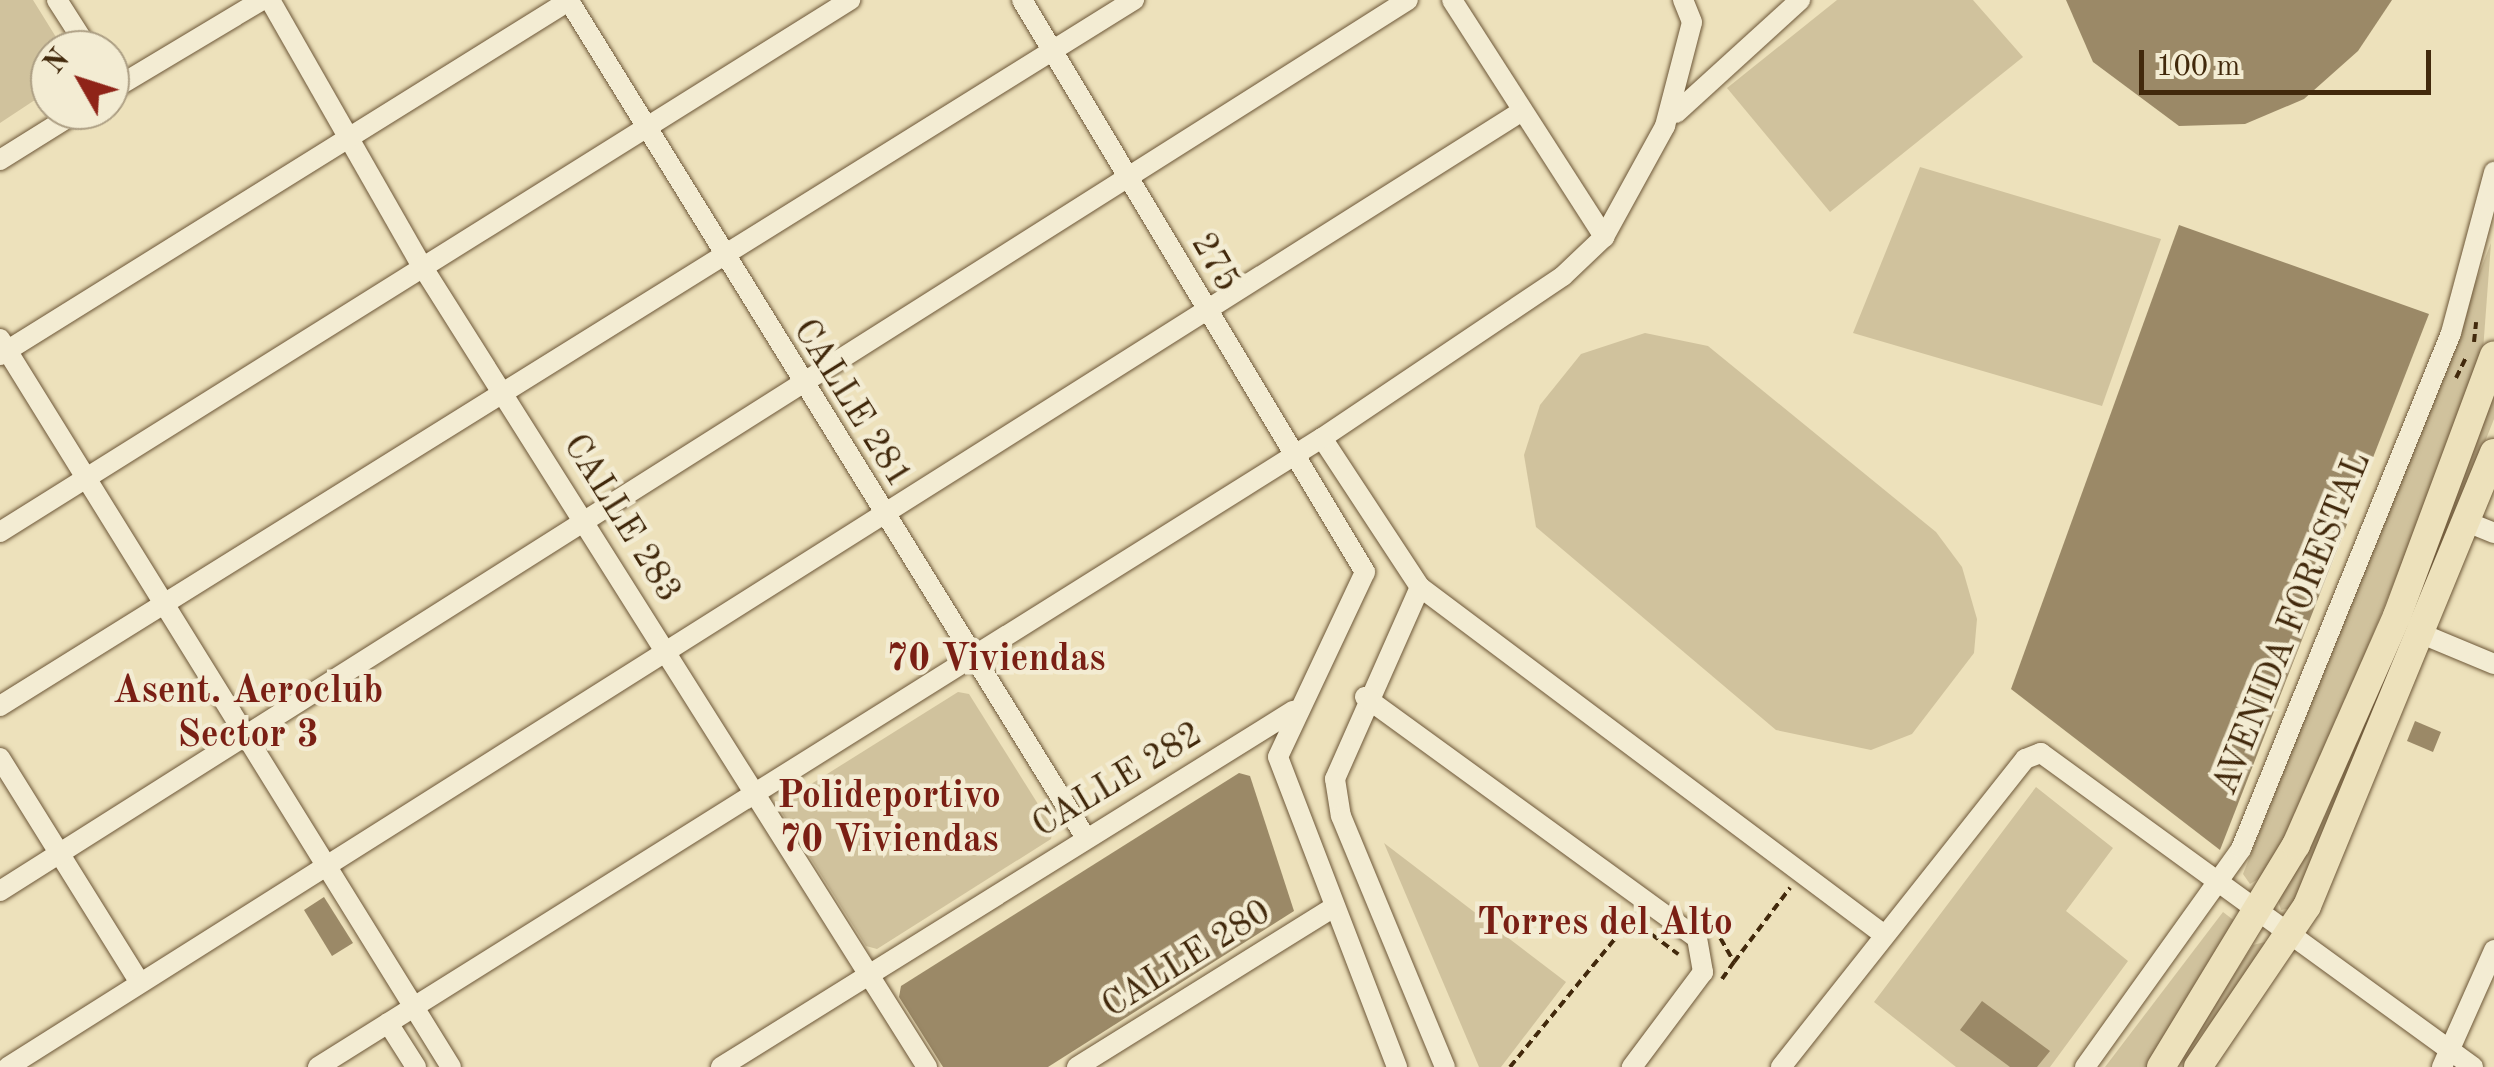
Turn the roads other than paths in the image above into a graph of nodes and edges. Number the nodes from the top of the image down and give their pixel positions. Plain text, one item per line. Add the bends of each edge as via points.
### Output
1 (57, 0) edge
2 (262, 0) edge
3 (270, 0) edge
4 (570, 0) edge
5 (850, 0) edge
6 (1022, 0) edge
7 (1134, 0) edge
8 (1408, 0) edge
9 (1452, 0) edge
10 (1683, 0) edge
11 (1800, 0) edge
12 (76, 30) edge
13 (1051, 50) junction
14 (130, 77) edge
15 (1522, 111) junction
16 (645, 126) junction
17 (1665, 126) junction
18 (48, 130) edge
19 (345, 139) junction
20 (0, 160) edge
21 (2494, 172) edge
22 (1127, 178) junction
23 (1604, 236) junction
24 (721, 254) junction
25 (422, 266) junction
26 (1207, 316) junction
27 (2, 348) edge
28 (2494, 355) edge
29 (800, 386) junction
30 (504, 391) junction
31 (1322, 438) junction
32 (2494, 453) edge
33 (1294, 456) junction
34 (88, 476) junction
35 (885, 519) junction
36 (2467, 522) junction
37 (587, 523) junction
38 (0, 532) edge
39 (2494, 533) edge
40 (1420, 587) junction
41 (167, 604) junction
42 (2422, 634) junction
43 (666, 655) junction
44 (973, 656) junction
45 (2494, 664) edge
46 (1365, 696) junction
47 (0, 706) edge
48 (1294, 710) junction
49 (244, 734) junction
50 (0, 758) edge
51 (753, 796) junction
52 (1086, 838) junction
53 (60, 853) junction
54 (324, 868) junction
55 (2222, 882) junction
56 (0, 892) edge
57 (2260, 908) junction
58 (1331, 909) junction
59 (2294, 932) junction
60 (1883, 934) junction
61 (2494, 950) edge
62 (2490, 974) edge
63 (867, 975) junction
64 (138, 982) junction
65 (413, 1008) junction
66 (388, 1023) junction
67 (2447, 1059) edge
68 (8, 1067) edge
69 (318, 1067) edge
70 (416, 1067) edge
71 (452, 1067) edge
72 (720, 1067) edge
73 (927, 1067) edge
74 (1077, 1067) edge
75 (1397, 1067) edge
76 (1445, 1067) edge
77 (1632, 1067) edge
78 (1781, 1067) edge
79 (2085, 1067) edge
80 (2161, 1067) edge
81 (2198, 1067) edge
82 (2474, 1067) edge

1 - 12 street
2 - 14 street
3 - 19 street, CALLE 283
4 - 16 street, CALLE 281
4 - 19 street
5 - 16 street
6 - 13 street, 275
7 - 13 street
8 - 22 street
9 - 15 street
10 - 17 street via 1692,22
11 - 17 street via 1699,85
13 - 22 street, 275
13 - 24 street
15 - 23 street
15 - 26 street
16 - 24 street, CALLE 281
16 - 25 street
17 - 23 street
18 - 20 street
19 - 25 street, CALLE 283
19 - 27 street
21 - 55 street, AVENIDA FORESTAL via 2451,333
22 - 26 street, 275
22 - 29 street
23 - 31 street via 1563,276
24 - 29 street, CALLE 281
24 - 30 street
25 - 30 street, CALLE 283
25 - 34 street
26 - 33 street, 275
26 - 35 street
27 - 34 street
28 - 57 main road via 2397,616
29 - 35 street, CALLE 281
29 - 37 street
30 - 37 street, CALLE 283
30 - 41 street
31 - 33 street
31 - 40 street
32 - 36 main road
33 - 44 street
33 - 48 street, 275 via 1356,556 1362,592
34 - 38 street
34 - 41 street
35 - 43 street
35 - 44 street, CALLE 281
36 - 39 street
36 - 42 main road
37 - 43 street, CALLE 283
37 - 49 street
40 - 46 street
40 - 60 street
41 - 47 street
41 - 49 street
42 - 45 street
42 - 59 main road
43 - 51 street, CALLE 283
43 - 54 street
44 - 51 street
44 - 52 street, CALLE 281
46 - 76 street via 1339,754 1341,816
46 - 77 street via 1697,938 1704,972
48 - 52 street, CALLE 282
48 - 58 street via 1278,757
49 - 53 street
49 - 54 street
50 - 53 street
51 - 63 street, CALLE 283
51 - 65 street
52 - 63 street, CALLE 282
53 - 56 street
53 - 64 street
54 - 64 street
54 - 65 street
55 - 57 street
55 - 60 street via 2042,753 2024,759
55 - 79 street, AVENIDA FORESTAL
57 - 59 street
57 - 80 main road
58 - 74 street, CALLE 280
58 - 75 street
59 - 67 street
59 - 81 main road
60 - 78 street
61 - 62 street
62 - 67 street
63 - 72 street, CALLE 282
63 - 73 street, CALLE 283
64 - 68 street
65 - 66 street
65 - 71 street
66 - 69 street
66 - 70 street
67 - 82 street

